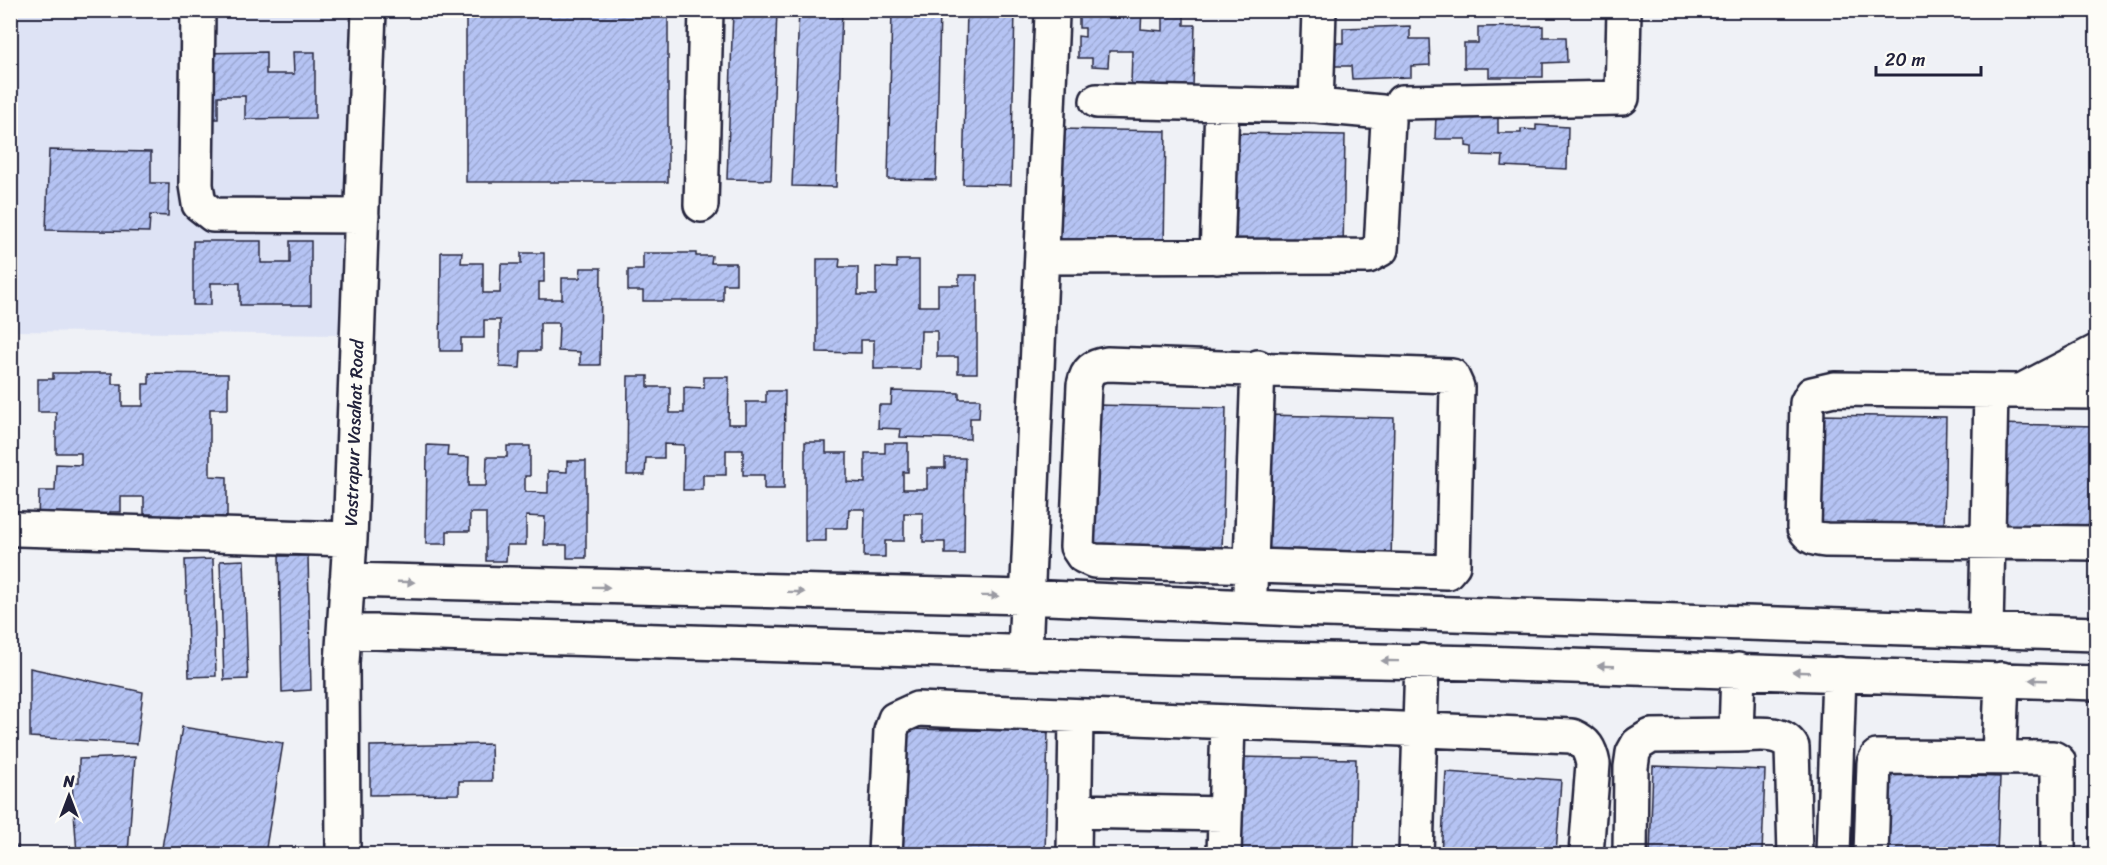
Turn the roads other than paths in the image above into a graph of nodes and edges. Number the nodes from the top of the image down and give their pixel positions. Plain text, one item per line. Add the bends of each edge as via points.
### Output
1 (198, 10) edge
2 (369, 10) edge
3 (706, 10) edge
4 (1319, 10) edge
5 (1623, 10) edge
6 (1052, 15) dead end
7 (1097, 100) dead end
8 (1402, 102) dead end
9 (1222, 105) junction
10 (1316, 106) junction
11 (701, 205) dead end
12 (362, 216) junction
13 (1043, 257) junction
14 (1217, 257) junction
15 (2097, 352) edge
16 (1258, 367) junction
17 (2005, 391) junction
18 (2097, 392) edge
19 (18, 529) dead end
20 (350, 539) junction
21 (1988, 542) junction
22 (2097, 543) edge
23 (1251, 567) junction
24 (1418, 571) junction
25 (347, 580) junction
26 (1026, 597) junction
27 (1250, 607) junction
28 (1416, 613) junction
29 (1986, 630) junction
30 (344, 631) junction
31 (2097, 634) edge
32 (1025, 652) junction
33 (1422, 662) junction
34 (1737, 670) junction
35 (1839, 674) junction
36 (2002, 679) junction
37 (2097, 682) edge
38 (1076, 716) junction
39 (1228, 723) junction
40 (1419, 731) junction
41 (1736, 735) junction
42 (1999, 756) junction
43 (1074, 811) junction
44 (1225, 814) junction
45 (343, 855) edge
46 (885, 855) edge
47 (1074, 855) edge
48 (1224, 855) edge
49 (1416, 855) edge
50 (1586, 855) edge
51 (1630, 855) edge
52 (1795, 855) edge
53 (1833, 855) edge
54 (1871, 855) edge
55 (2058, 855) edge

1 - 12 street via 196,185 200,204 213,215
2 - 12 street, Vastrapur Vasahat Road
3 - 11 street
4 - 10 street
5 - 8 street via 1622,98
6 - 13 street
7 - 9 street
9 - 10 street
9 - 14 street
10 - 14 street via 1376,109 1386,115 1381,249 1368,256
12 - 20 street, Vastrapur Vasahat Road
13 - 14 street
13 - 26 street
15 - 17 street
16 - 23 street
16 - 23 street via 1107,364 1095,366 1086,374 1077,547 1083,556 1094,561
16 - 24 street via 1452,376 1457,387 1453,566 1448,572
17 - 18 street
17 - 21 street
17 - 21 street via 1824,390 1812,394 1807,403 1804,528 1808,535 1826,540
19 - 20 street
20 - 25 street, Vastrapur Vasahat Road
21 - 22 street
21 - 29 street
23 - 24 street
23 - 27 street
24 - 28 street
25 -> 26 street
25 - 30 street, Vastrapur Vasahat Road
26 - 27 street
26 - 32 street
27 - 28 street
28 - 29 street
29 - 31 street
30 - 32 street
30 - 45 street, Vastrapur Vasahat Road
33 -> 32 street
34 -> 33 street
33 - 40 street
35 -> 34 street
34 - 41 street
35 - 36 street
35 - 53 street
37 -> 36 street
36 - 42 street
38 - 39 street
38 - 43 street
38 - 46 street via 917,710 895,719 891,731
39 - 40 street
39 - 44 street
40 - 49 street
40 - 50 street via 1572,736 1582,740 1590,750 1593,764
41 - 51 street via 1651,736 1638,744 1631,767
41 - 52 street via 1779,735 1792,747
42 - 54 street via 1877,757
42 - 55 street via 2058,761
43 - 44 street
43 - 47 street
44 - 48 street

